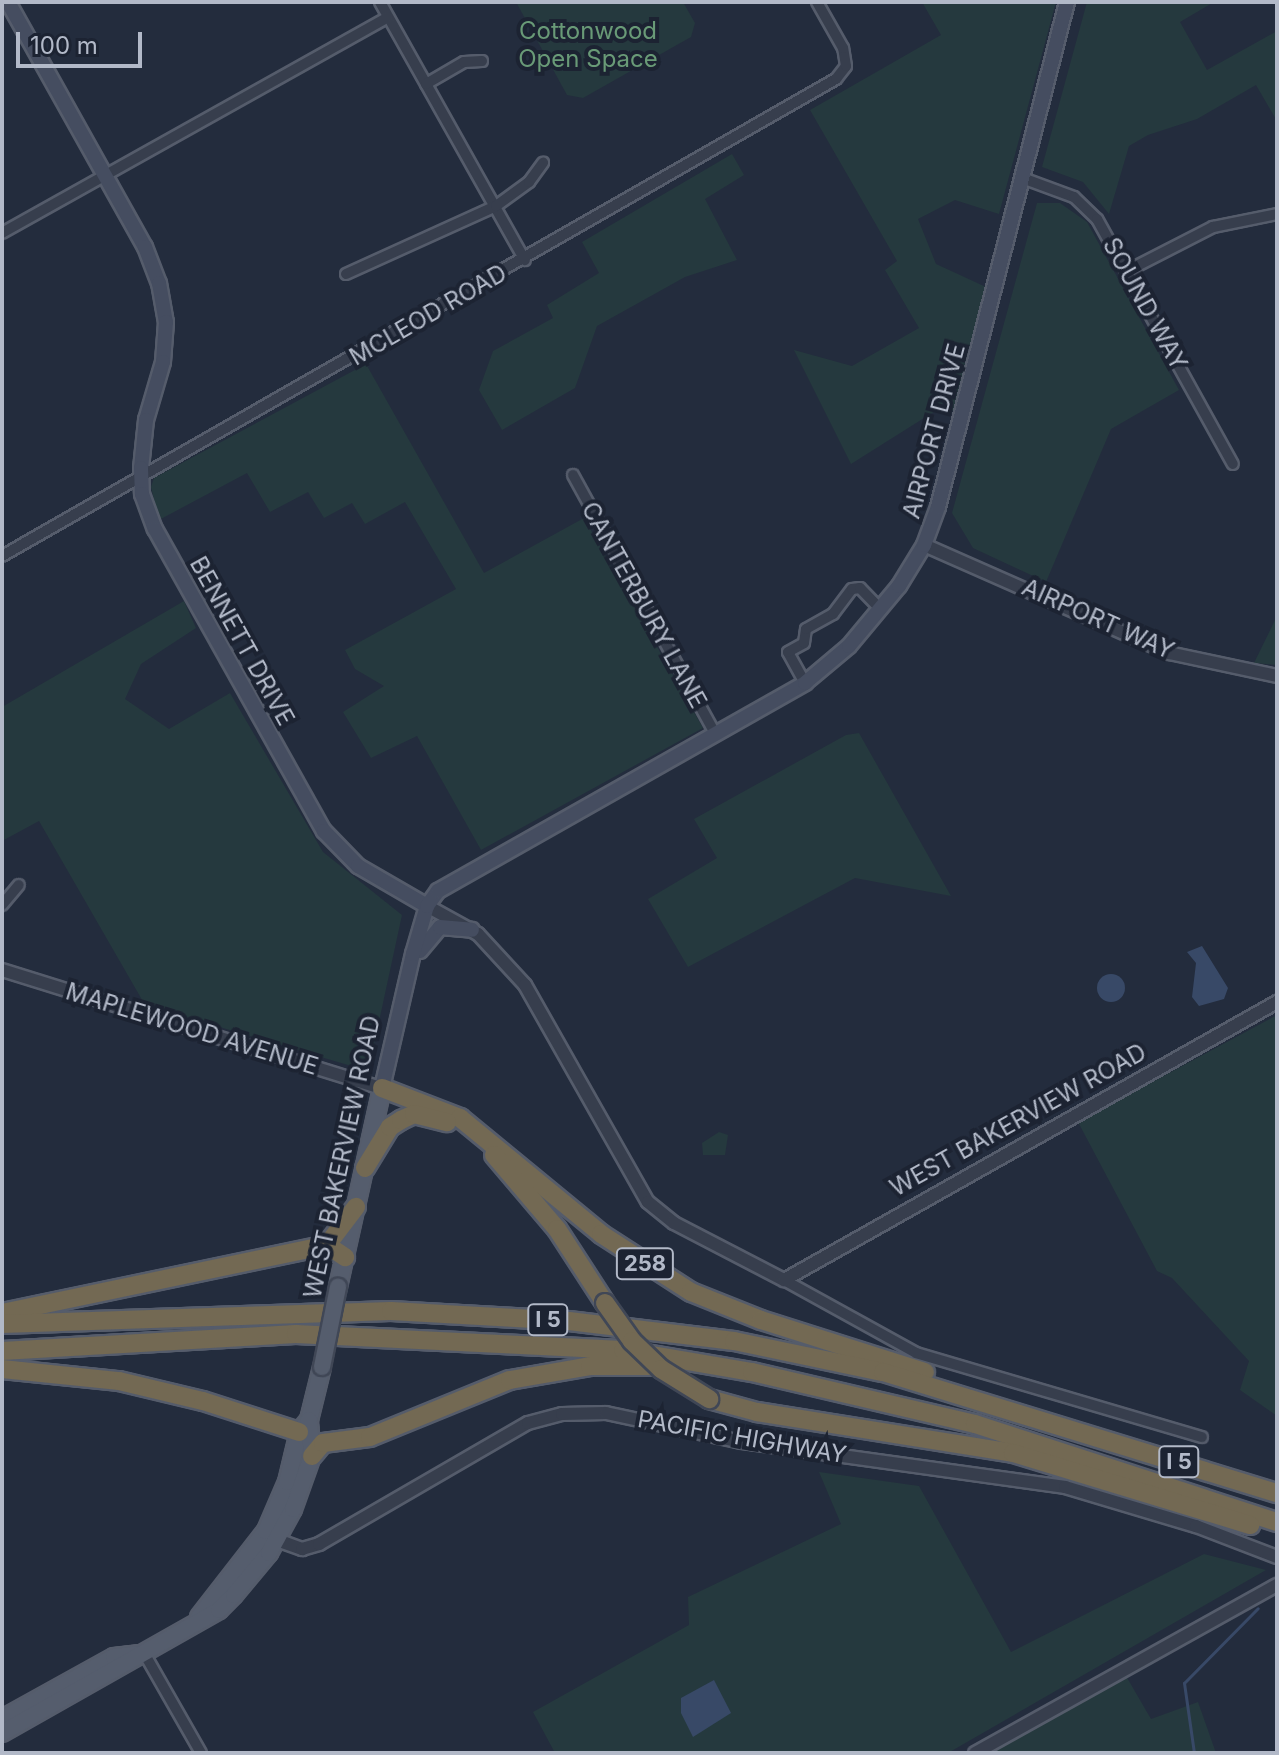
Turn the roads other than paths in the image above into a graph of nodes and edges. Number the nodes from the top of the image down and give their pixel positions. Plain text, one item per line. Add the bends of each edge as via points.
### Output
1 (8, 2) edge
2 (380, 2) edge
3 (817, 2) edge
4 (1067, 2) edge
5 (388, 17) junction
6 (482, 61) dead end
7 (426, 84) junction
8 (543, 163) dead end
9 (104, 174) junction
10 (1025, 179) junction
11 (496, 206) junction
12 (1277, 214) edge
13 (2, 233) edge
14 (525, 260) junction
15 (1127, 271) junction
16 (346, 274) dead end
17 (1233, 464) dead end
18 (141, 475) junction
19 (573, 475) dead end
20 (924, 545) junction
21 (2, 556) edge
22 (881, 610) junction
23 (1277, 676) edge
24 (805, 683) junction
25 (716, 735) junction
26 (457, 879) junction
27 (19, 885) dead end
28 (398, 891) junction
29 (2, 905) edge
30 (427, 906) junction
31 (472, 930) junction
32 (2, 970) edge
33 (404, 983) junction
34 (1277, 1002) edge
35 (382, 1088) junction
36 (447, 1122) junction
37 (365, 1168) junction
38 (356, 1207) junction
39 (327, 1245) junction
40 (345, 1257) junction
41 (784, 1280) junction
42 (2, 1313) edge
43 (2, 1324) edge
44 (2, 1351) edge
45 (2, 1369) edge
46 (752, 1372) junction
47 (304, 1426) junction
48 (1081, 1430) junction
49 (1202, 1437) dead end
50 (312, 1456) junction
51 (1277, 1493) edge
52 (1277, 1522) edge
53 (1277, 1534) edge
54 (277, 1540) junction
55 (1277, 1557) edge
56 (1277, 1585) edge
57 (199, 1617) junction
58 (144, 1653) junction
59 (2, 1719) edge
60 (2, 1733) edge
61 (201, 1753) edge
62 (975, 1753) edge

1 - 9 main road, BENNETT DRIVE
2 - 5 street
3 - 14 street, MCLEOD ROAD via 843,48 846,66 836,79
4 - 10 main road, AIRPORT DRIVE
5 - 7 street
5 - 9 street
6 - 7 street via 464,62
7 - 11 street
8 - 11 street via 529,182
9 - 13 street
9 - 18 main road, BENNETT DRIVE via 145,247 166,322
10 - 15 street, SOUND WAY via 1074,197 1097,219
10 - 20 main road, AIRPORT DRIVE
11 - 14 street
11 - 16 street
12 - 15 street via 1213,227
14 - 18 street, MCLEOD ROAD
15 - 17 street, SOUND WAY
18 - 21 street, MCLEOD ROAD
18 - 28 main road, BENNETT DRIVE via 155,529 324,831 358,866
19 - 25 street, CANTERBURY LANE
20 - 22 main road, AIRPORT DRIVE
20 - 23 street, AIRPORT WAY via 1169,653
22 - 24 main road, AIRPORT DRIVE
22 - 24 street via 860,588 852,589 833,614 806,629 804,643 788,652
24 - 25 main road, AIRPORT DRIVE
25 - 26 main road, AIRPORT DRIVE
26 - 28 main road via 417,893
26 - 30 main road, AIRPORT DRIVE
27 - 29 street
28 - 30 main road, BENNETT DRIVE
30 - 31 street, BENNETT DRIVE
30 - 33 main road, WEST BAKERVIEW ROAD
31 - 33 main road via 446,926 430,933
31 - 41 street, BENNETT DRIVE via 525,985 648,1202 674,1223
32 - 35 street, MAPLEWOOD AVENUE
33 - 35 main road, WEST BAKERVIEW ROAD
34 - 41 street, WEST BAKERVIEW ROAD
35 - 36 highway
35 - 37 main road, WEST BAKERVIEW ROAD
35 - 48 highway, 258 via 460,1118 601,1234 691,1292
36 - 37 highway via 414,1114 401,1120 390,1127
36 - 53 highway, bridge via 479,1142 524,1186 632,1341 661,1369 709,1399 1013,1453
37 - 38 main road, WEST BAKERVIEW ROAD
38 - 39 highway
38 - 40 main road, WEST BAKERVIEW ROAD
39 - 40 highway
39 - 42 highway
40 - 47 main road, WEST BAKERVIEW ROAD, bridge
41 - 49 street via 916,1353
43 - 48 highway, I 5 via 391,1311 569,1321 734,1341 883,1372
44 - 46 highway, I 5 via 296,1334 623,1350
45 - 47 highway via 132,1384
46 - 50 highway via 620,1364 545,1373 497,1385 370,1437 323,1443
46 - 52 highway, I 5 via 975,1424
47 - 50 main road, WEST BAKERVIEW ROAD
47 - 57 main road, WEST BAKERVIEW ROAD via 266,1531
48 - 51 highway, I 5
50 - 54 main road, WEST BAKERVIEW ROAD
54 - 55 street, PACIFIC HIGHWAY via 302,1549 319,1544 528,1423 562,1414 606,1413 741,1442 1065,1487 1196,1526
54 - 57 main road, WEST BAKERVIEW ROAD via 227,1602
56 - 62 street
57 - 58 main road, WEST BAKERVIEW ROAD
58 - 59 main road, WEST BAKERVIEW ROAD via 114,1657
58 - 60 main road, WEST BAKERVIEW ROAD
58 - 61 street

